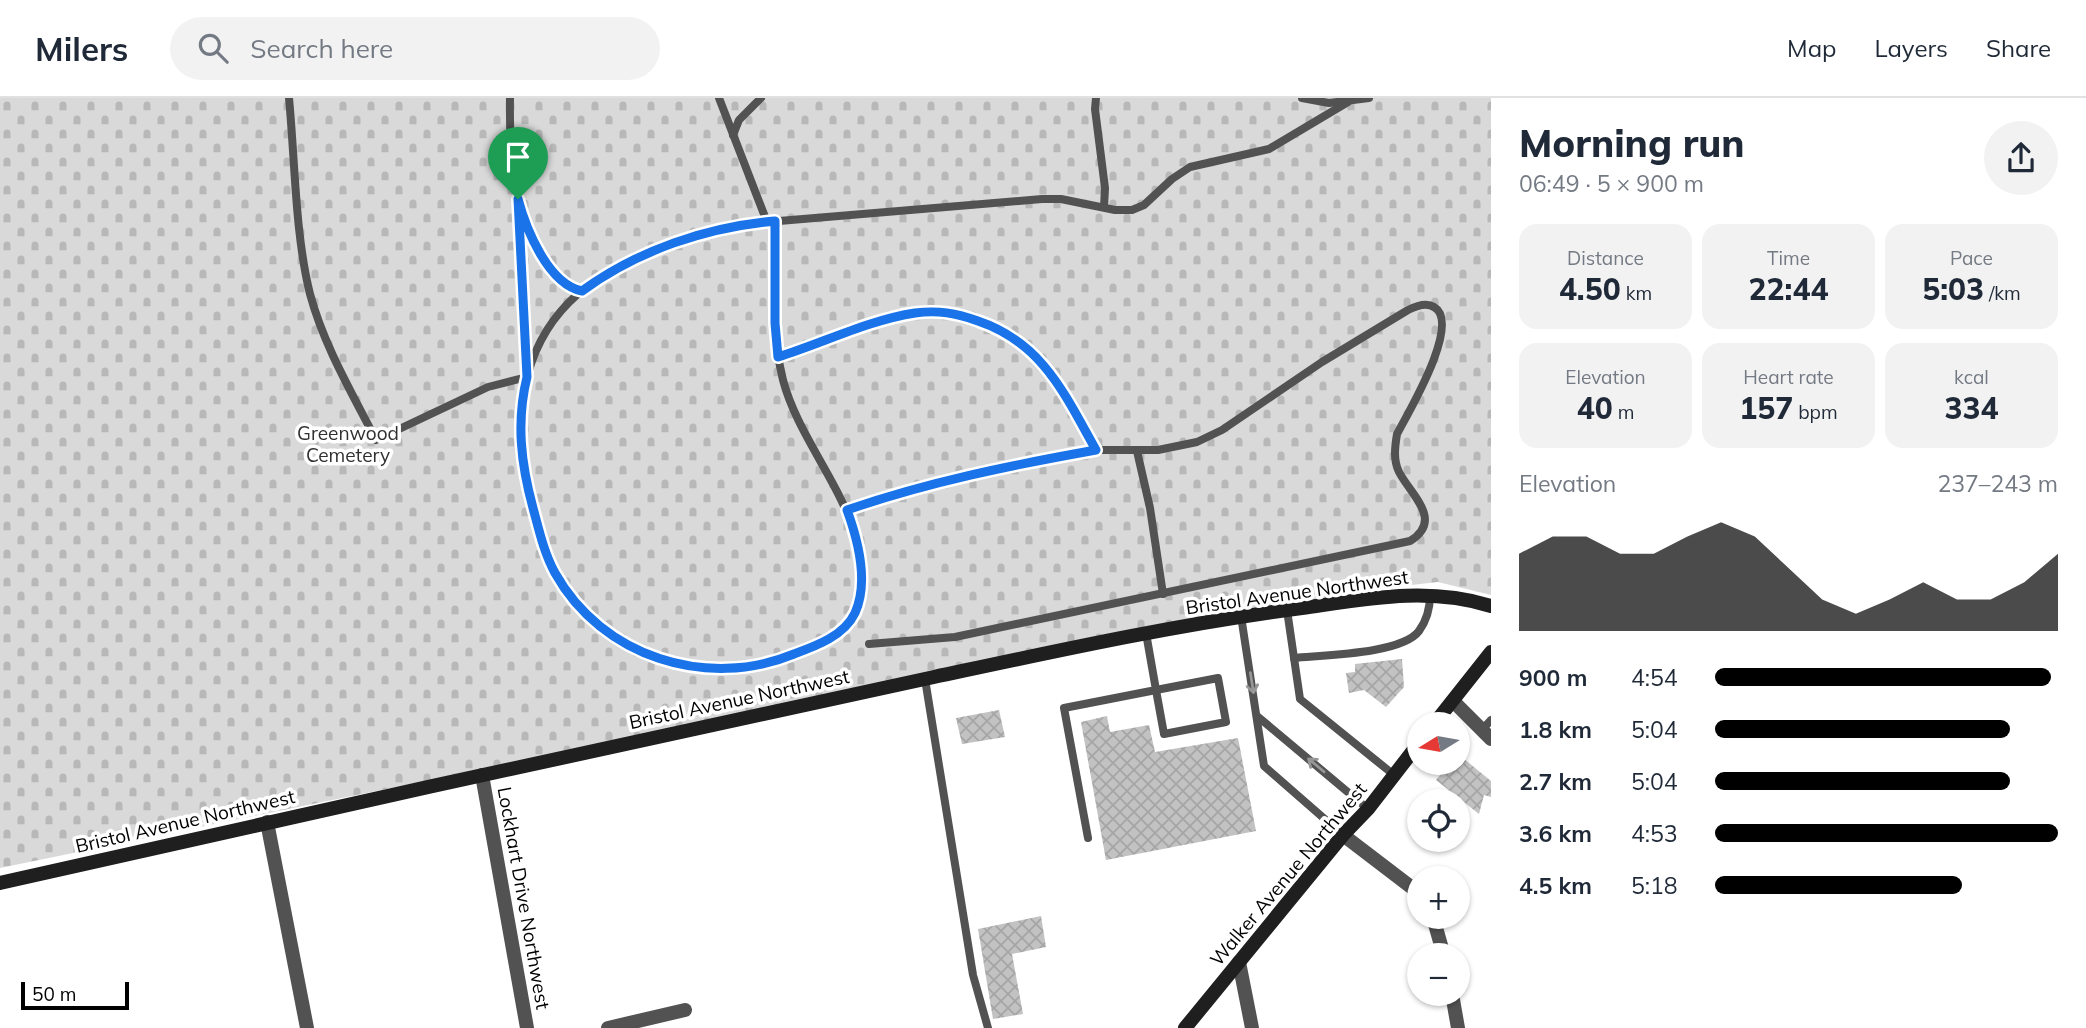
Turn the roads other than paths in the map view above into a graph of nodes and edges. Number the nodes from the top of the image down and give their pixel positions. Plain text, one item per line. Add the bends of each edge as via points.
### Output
1 (289, 98) edge
2 (510, 98) edge
3 (719, 98) edge
4 (761, 98) edge
5 (1097, 98) edge
6 (1302, 98) edge
7 (1368, 98) edge
8 (1348, 102) junction
9 (733, 135) junction
10 (518, 199) junction
11 (1104, 207) junction
12 (771, 221) junction
13 (582, 291) junction
14 (778, 357) junction
15 (527, 377) junction
16 (1096, 450) junction
17 (1137, 451) junction
18 (847, 510) junction
19 (1163, 594) junction
20 (1430, 594) junction
21 (1491, 606) edge
22 (1287, 610) junction
23 (1241, 616) junction
24 (1146, 633) junction
25 (869, 644) dead end
26 (1491, 652) edge
27 (1294, 658) junction
28 (925, 678) junction
29 (1156, 690) junction
30 (1453, 701) junction
31 (1444, 712) edge
32 (1256, 716) junction
33 (1488, 730) edge
34 (1407, 758) edge
35 (482, 775) junction
36 (1394, 775) junction
37 (1368, 809) junction
38 (267, 822) junction
39 (1343, 835) junction
40 (1088, 838) dead end
41 (0, 883) edge
42 (1407, 884) edge
43 (1240, 962) junction
44 (1454, 1006) edge
45 (685, 1010) dead end
46 (307, 1028) edge
47 (527, 1028) edge
48 (608, 1028) edge
49 (988, 1028) edge
50 (1185, 1028) edge
51 (1252, 1028) edge
52 (1458, 1028) edge

1 - 15 lane via 310,294 331,352 376,440 488,387
2 - 10 lane
3 - 9 lane
4 - 9 lane
5 - 11 lane
6 - 8 lane
7 - 8 lane
8 - 11 lane via 1269,149 1190,167 1139,208
9 - 12 lane
10 - 13 lane via 527,228 546,261 564,284
10 - 15 lane
11 - 12 lane via 1061,198
12 - 13 lane via 673,243
12 - 14 lane
13 - 15 lane via 546,332
14 - 16 lane via 914,313 964,316 1009,333 1034,354 1059,385
14 - 18 lane via 796,417
15 - 18 lane via 522,461 555,574 601,627 651,657 688,667 737,668 789,657 839,632 854,615 860,591 858,546
16 - 17 lane
16 - 18 lane via 964,477
17 - 19 lane
17 - 19 lane via 1207,438 1394,318 1417,306 1438,309 1442,322 1436,355 1395,444 1400,473 1423,510 1419,536
19 - 25 lane via 955,637
20 - 21 street, Bristol Avenue Northwest
20 - 22 street, Bristol Avenue Northwest
20 - 27 lane via 1430,609 1418,633 1388,648
22 - 23 street, Bristol Avenue Northwest
22 - 27 lane
23 - 24 street, Bristol Avenue Northwest
23 -> 32 lane
24 - 28 street, Bristol Avenue Northwest
24 - 29 lane
26 - 30 street
27 - 36 lane via 1300,699
28 - 35 street, Bristol Avenue Northwest
28 - 49 lane via 973,975
29 - 29 lane via 1218,678 1226,722 1164,734
29 - 40 lane via 1064,708
30 - 31 street
30 - 33 street
37 -> 32 lane
32 - 39 lane via 1264,765
34 - 36 street, Walker Avenue Northwest
35 - 38 street, Bristol Avenue Northwest
35 - 47 street, Lockhart Drive Northwest
36 - 37 street, Walker Avenue Northwest
37 - 39 street, Walker Avenue Northwest
38 - 41 street, Bristol Avenue Northwest
38 - 46 street
39 - 42 street
39 - 43 street, Walker Avenue Northwest
43 - 50 street, Walker Avenue Northwest
43 - 51 street
44 - 52 street
45 - 48 street

